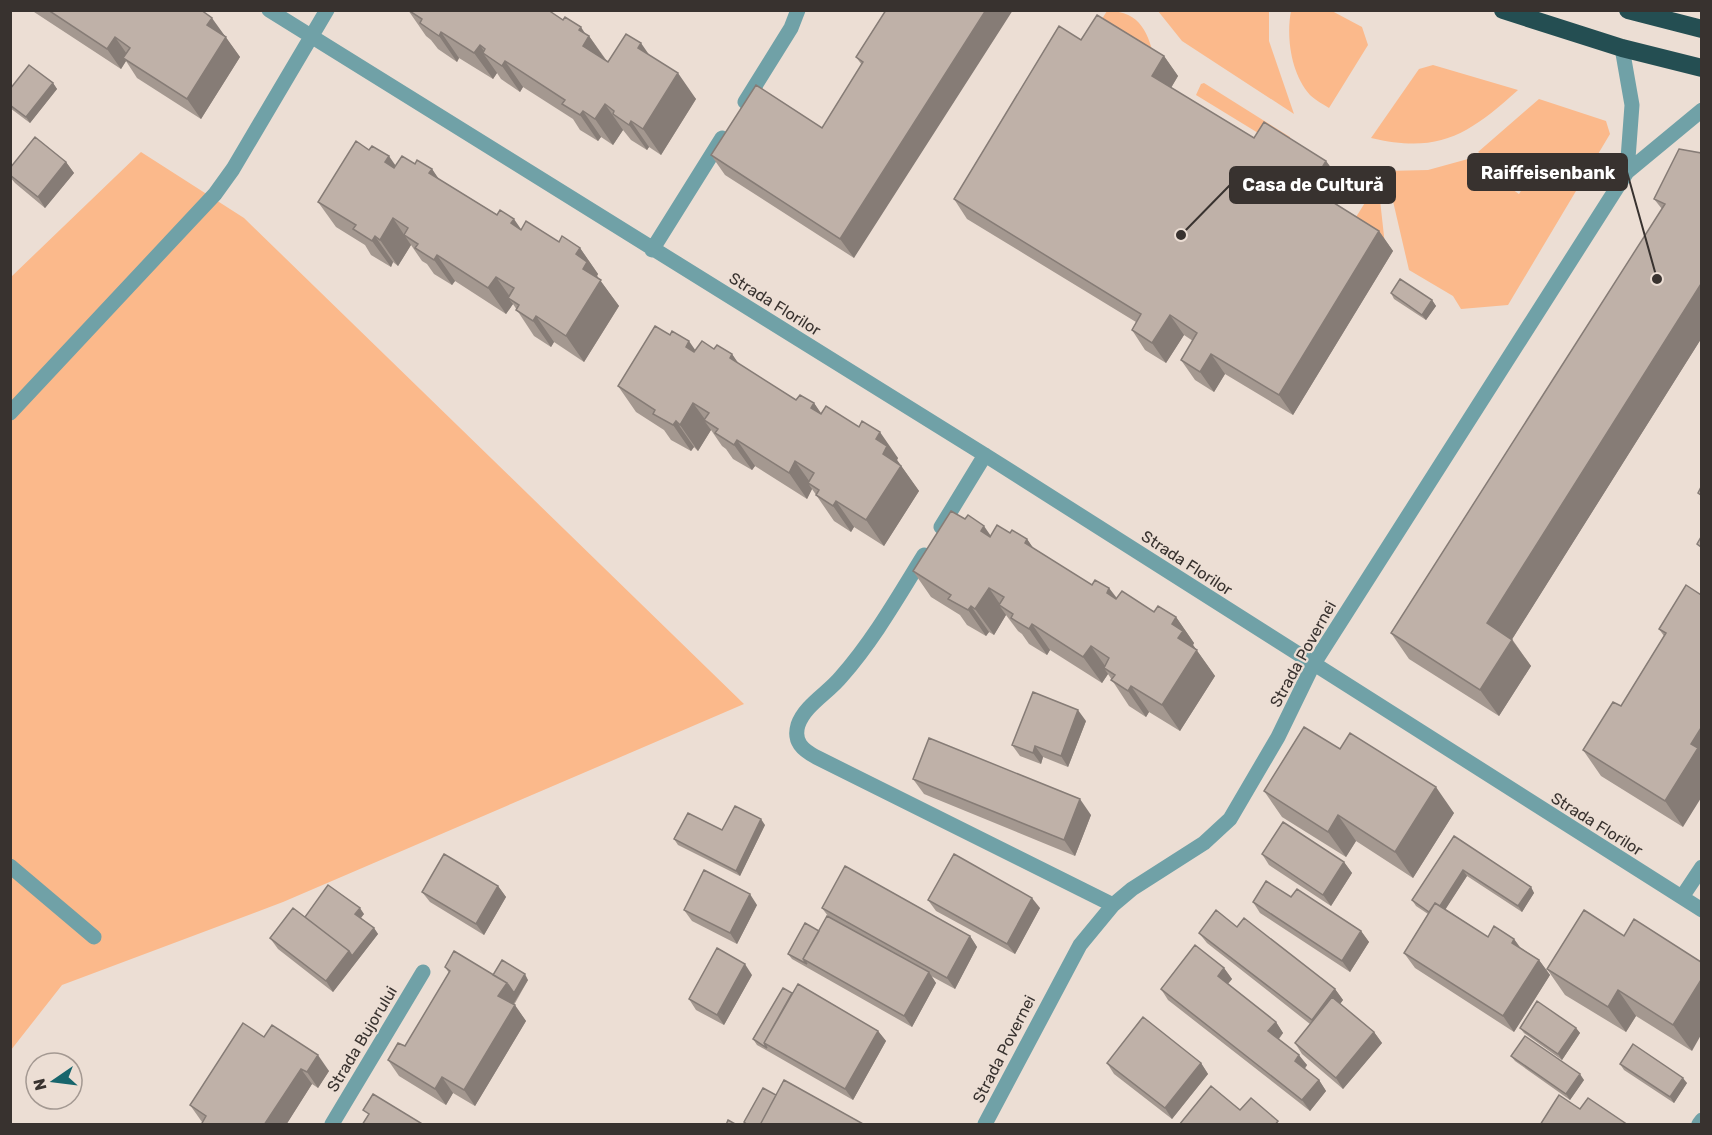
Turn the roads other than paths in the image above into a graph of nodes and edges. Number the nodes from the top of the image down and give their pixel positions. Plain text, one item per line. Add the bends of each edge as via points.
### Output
1 (269, 10) edge
2 (327, 10) edge
3 (798, 10) edge
4 (1503, 10) edge
5 (1628, 10) edge
6 (1701, 29) edge
7 (311, 37) junction
8 (1622, 48) junction
9 (1701, 68) edge
10 (1701, 110) edge
11 (1627, 172) junction
12 (652, 250) junction
13 (10, 414) edge
14 (985, 455) junction
15 (1313, 665) junction
16 (10, 866) edge
17 (1701, 867) edge
18 (1682, 897) junction
19 (1113, 905) junction
20 (1701, 910) edge
21 (94, 937) dead end
22 (423, 972) dead end
23 (1701, 1120) edge
24 (332, 1125) edge
25 (985, 1125) edge
26 (1699, 1125) edge

1 - 7 street, Strada Florilor
2 - 7 street
3 - 12 street via 792,28
4 - 8 highway
5 - 6 highway
7 - 12 street, Strada Florilor
7 - 13 street via 215,194
8 - 9 highway
8 - 11 street via 1632,105
10 - 11 street
11 - 15 street, Strada Povernei
12 - 14 street, Strada Florilor
14 - 15 street, Strada Florilor
14 - 19 street via 891,609 841,677 805,713 798,726 798,742 816,757
15 - 18 street, Strada Florilor
15 - 19 street, Strada Povernei via 1278,737 1230,819 1204,843
16 - 21 street
17 - 18 street
18 - 20 street, Strada Florilor
19 - 25 street, Strada Povernei via 1074,954
22 - 24 street, Strada Bujorului
23 - 26 street

